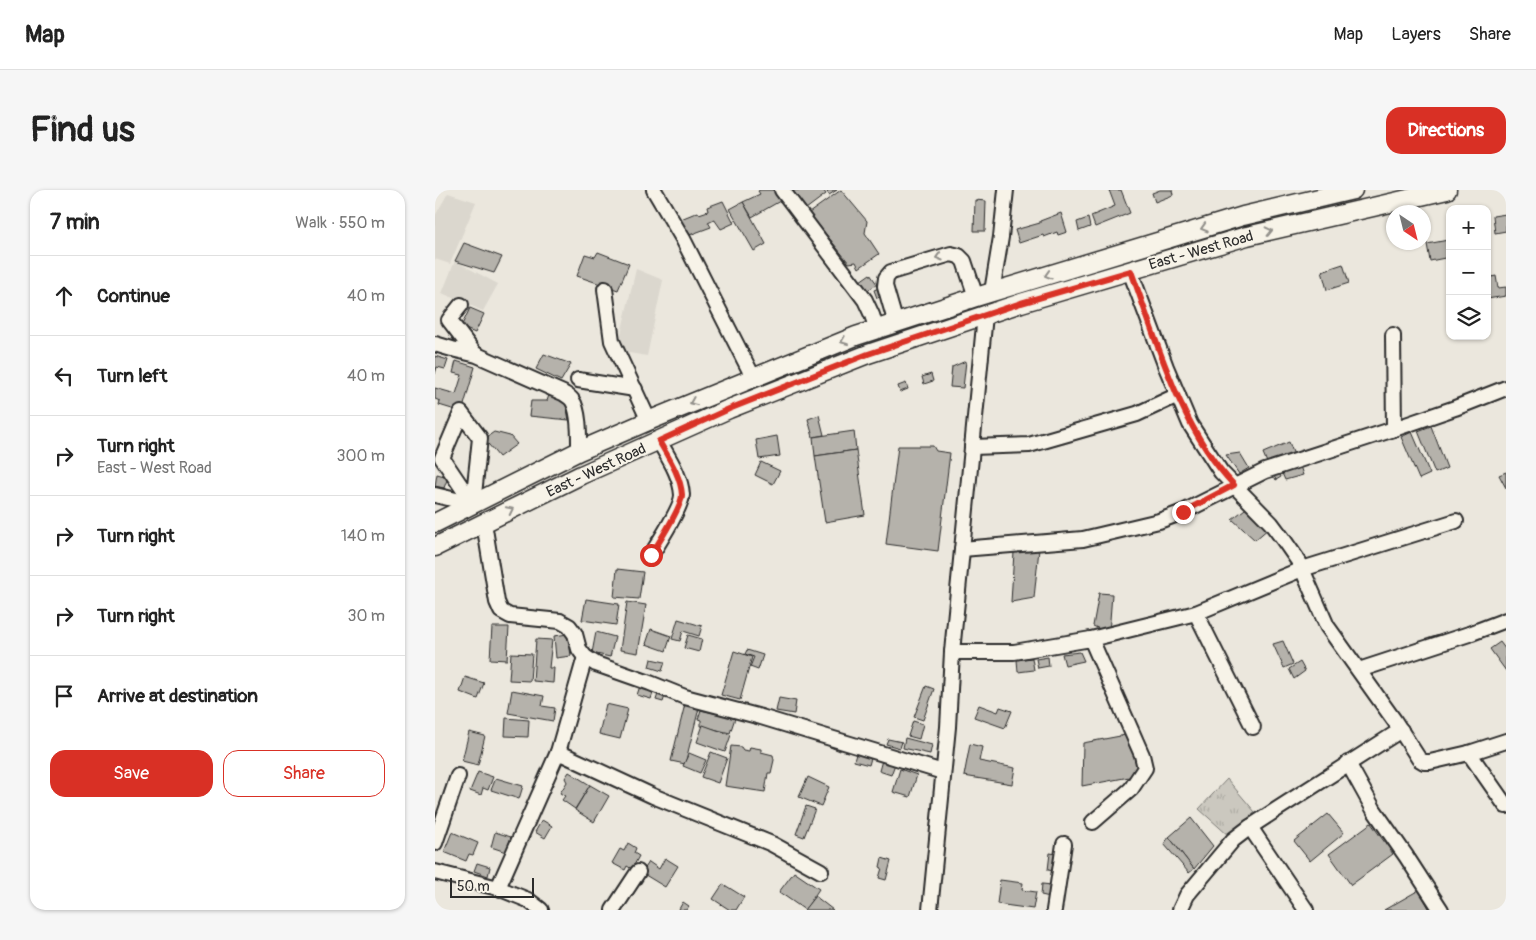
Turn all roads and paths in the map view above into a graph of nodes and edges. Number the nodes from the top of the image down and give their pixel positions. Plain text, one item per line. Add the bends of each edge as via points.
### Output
1 (654, 190) edge
2 (782, 190) edge
3 (1006, 190) edge
4 (1353, 190) edge
5 (1447, 190) edge
6 (1131, 271) junction
7 (605, 289) dead end
8 (984, 295) junction
9 (461, 305) dead end
10 (985, 315) junction
11 (896, 324) junction
12 (877, 330) junction
13 (1393, 334) dead end
14 (435, 344) edge
15 (475, 354) junction
16 (753, 377) junction
17 (578, 380) dead end
18 (1506, 388) edge
19 (635, 389) junction
20 (1178, 395) junction
21 (649, 421) junction
22 (1395, 429) junction
23 (659, 441) junction
24 (972, 447) junction
25 (579, 451) junction
26 (1234, 485) junction
27 (435, 495) edge
28 (473, 504) junction
29 (1455, 521) dead end
30 (435, 523) edge
31 (484, 523) junction
32 (435, 546) edge
33 (962, 549) junction
34 (651, 555) dead end
35 (1302, 569) junction
36 (1195, 613) junction
37 (1506, 620) edge
38 (1091, 639) junction
39 (952, 652) junction
40 (585, 657) junction
41 (1359, 670) junction
42 (1253, 726) dead end
43 (1401, 730) junction
44 (1506, 741) edge
45 (558, 752) junction
46 (1469, 753) junction
47 (1348, 763) junction
48 (943, 772) junction
49 (458, 776) dead end
50 (1506, 806) edge
51 (1093, 822) dead end
52 (1250, 827) junction
53 (435, 843) edge
54 (1064, 844) dead end
55 (435, 872) edge
56 (638, 872) dead end
57 (821, 872) dead end
58 (498, 888) junction
59 (541, 910) edge
60 (613, 910) edge
61 (930, 910) edge
62 (1054, 910) edge
63 (1180, 910) edge
64 (1306, 910) edge
65 (1441, 910) edge

1 - 16 street via 683,239
2 - 12 street via 865,300
3 - 8 street via 1001,237
4 -> 8 main road, East - West Road via 1243,216
6 -> 5 main road, East - West Road via 1247,236
6 - 10 main road, East - West Road
6 - 20 street
7 - 19 street via 612,341
8 - 11 main road, East - West Road
8 -> 11 street via 964,262 951,254 891,272 885,286
9 - 15 street via 449,320
10 - 23 main road, East - West Road via 868,354 729,409
10 - 24 street
11 - 12 main road, East - West Road
12 -> 16 main road, East - West Road
13 - 22 street
14 - 15 street
15 - 25 street via 571,399 577,416
16 -> 21 main road, East - West Road
17 - 19 street
18 - 22 street
19 - 21 street
20 - 24 street via 1137,414 1029,445
20 - 26 street via 1190,424 1221,472
21 - 25 main road, East - West Road
22 - 26 street via 1265,471
31 -> 23 main road, East - West Road
23 - 34 street via 681,486 682,498
24 - 33 street
25 - 28 main road, East - West Road
26 - 33 street via 1159,521 1092,537
26 - 35 street via 1271,523
27 - 28 street
28 - 28 street via 480,438 461,413 443,458
28 - 30 main road, East - West Road
29 - 35 street
31 - 32 main road, East - West Road
31 - 40 street via 501,611 511,616 560,621 575,634
33 - 39 street
35 - 36 street
35 - 41 street via 1327,626
36 - 38 street
36 - 42 street
37 - 41 street
38 - 39 street via 1014,652
38 - 51 street via 1145,768 1131,789
39 - 48 street
40 - 45 street
40 - 48 street via 685,698 761,717
41 - 43 street
43 - 46 street via 1424,762
43 - 47 street
44 - 46 street
45 - 57 street via 653,796 772,844
45 - 58 street
46 - 50 street
47 - 52 street
47 - 65 street via 1373,810
48 - 61 street
49 - 53 street
52 - 63 street via 1233,840 1187,895
52 - 64 street
54 - 62 street
55 - 58 street
56 - 60 street
58 - 59 street via 528,900

